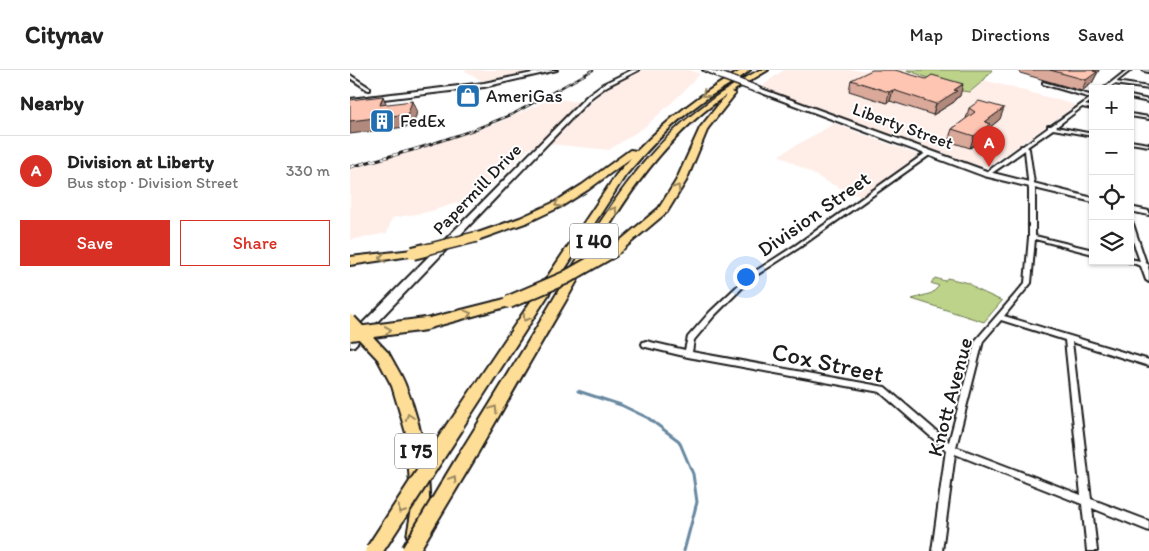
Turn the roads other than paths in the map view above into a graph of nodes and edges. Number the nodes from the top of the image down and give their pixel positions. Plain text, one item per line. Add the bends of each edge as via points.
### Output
1 (539, 70) edge
2 (554, 70) edge
3 (636, 70) edge
4 (706, 70) edge
5 (747, 70) edge
6 (764, 70) edge
7 (1129, 70) edge
8 (1145, 70) edge
9 (1149, 71) edge
10 (350, 76) edge
11 (1044, 83) dead end
12 (1114, 83) junction
13 (1111, 85) edge
14 (1149, 88) edge
15 (369, 89) dead end
16 (1089, 96) edge
17 (350, 97) edge
18 (1134, 99) edge
19 (1089, 100) edge
20 (350, 101) edge
21 (1149, 101) edge
22 (1081, 106) junction
23 (1089, 107) edge
24 (1134, 116) edge
25 (1149, 118) edge
26 (668, 124) junction
27 (1050, 127) junction
28 (1089, 134) edge
29 (1134, 143) edge
30 (1149, 145) edge
31 (1025, 148) junction
32 (929, 153) junction
33 (987, 174) junction
34 (1031, 186) junction
35 (1089, 199) edge
36 (1134, 210) edge
37 (1149, 213) edge
38 (1134, 234) edge
39 (1032, 237) junction
40 (1089, 251) edge
41 (350, 262) edge
42 (1146, 265) edge
43 (1149, 280) edge
44 (1000, 317) junction
45 (350, 321) edge
46 (350, 334) edge
47 (1068, 338) junction
48 (350, 343) edge
49 (646, 344) dead end
50 (688, 354) junction
51 (1149, 363) edge
52 (951, 449) junction
53 (1086, 500) junction
54 (1149, 526) edge
55 (374, 551) edge
56 (412, 551) edge
57 (937, 551) edge
58 (1092, 551) edge

1 - 17 main road via 484,81
2 - 20 main road via 484,85
3 - 48 main road, Papermill Drive via 590,96
4 - 32 main road, Liberty Street, bridge
5 -> 26 highway, I 40 via 717,86
46 -> 6 highway, bridge via 426,324 509,302 565,278 619,247 663,210 681,181 704,128 733,92
56 -> 6 highway, I 40, bridge via 594,241 634,180 683,125 735,86
7 - 12 street
8 - 9 street
10 - 15 street
11 - 16 street
12 - 13 street
12 - 14 street
18 - 21 street
19 - 22 street
22 - 23 street
22 - 27 street
24 - 25 street
26 -> 41 highway, bridge via 568,199 518,222 414,253
26 -> 55 highway, I 40, bridge via 621,174
27 - 28 street
27 - 31 street
29 - 30 street
31 - 33 street
31 - 34 street, Knott Avenue
32 - 33 main road, Liberty Street
32 - 50 street, Division Street via 750,278 691,339
33 - 34 main road, Liberty Street
34 - 35 main road, Liberty Street
34 - 39 street, Knott Avenue
36 - 37 main road
38 - 42 street
39 - 40 street
39 - 44 street, Knott Avenue via 1028,283
42 - 43 street
44 - 47 street
44 - 52 street, Knott Avenue via 980,340
56 -> 45 highway, I 75, bridge via 421,508 414,433 399,386 383,356
47 - 51 street
47 - 53 street
49 - 50 street, Cox Street
50 - 52 street, Cox Street via 882,389
52 - 53 street, Cox Street
52 - 57 street, Knott Avenue
53 - 54 street, Cox Street
53 - 58 street

